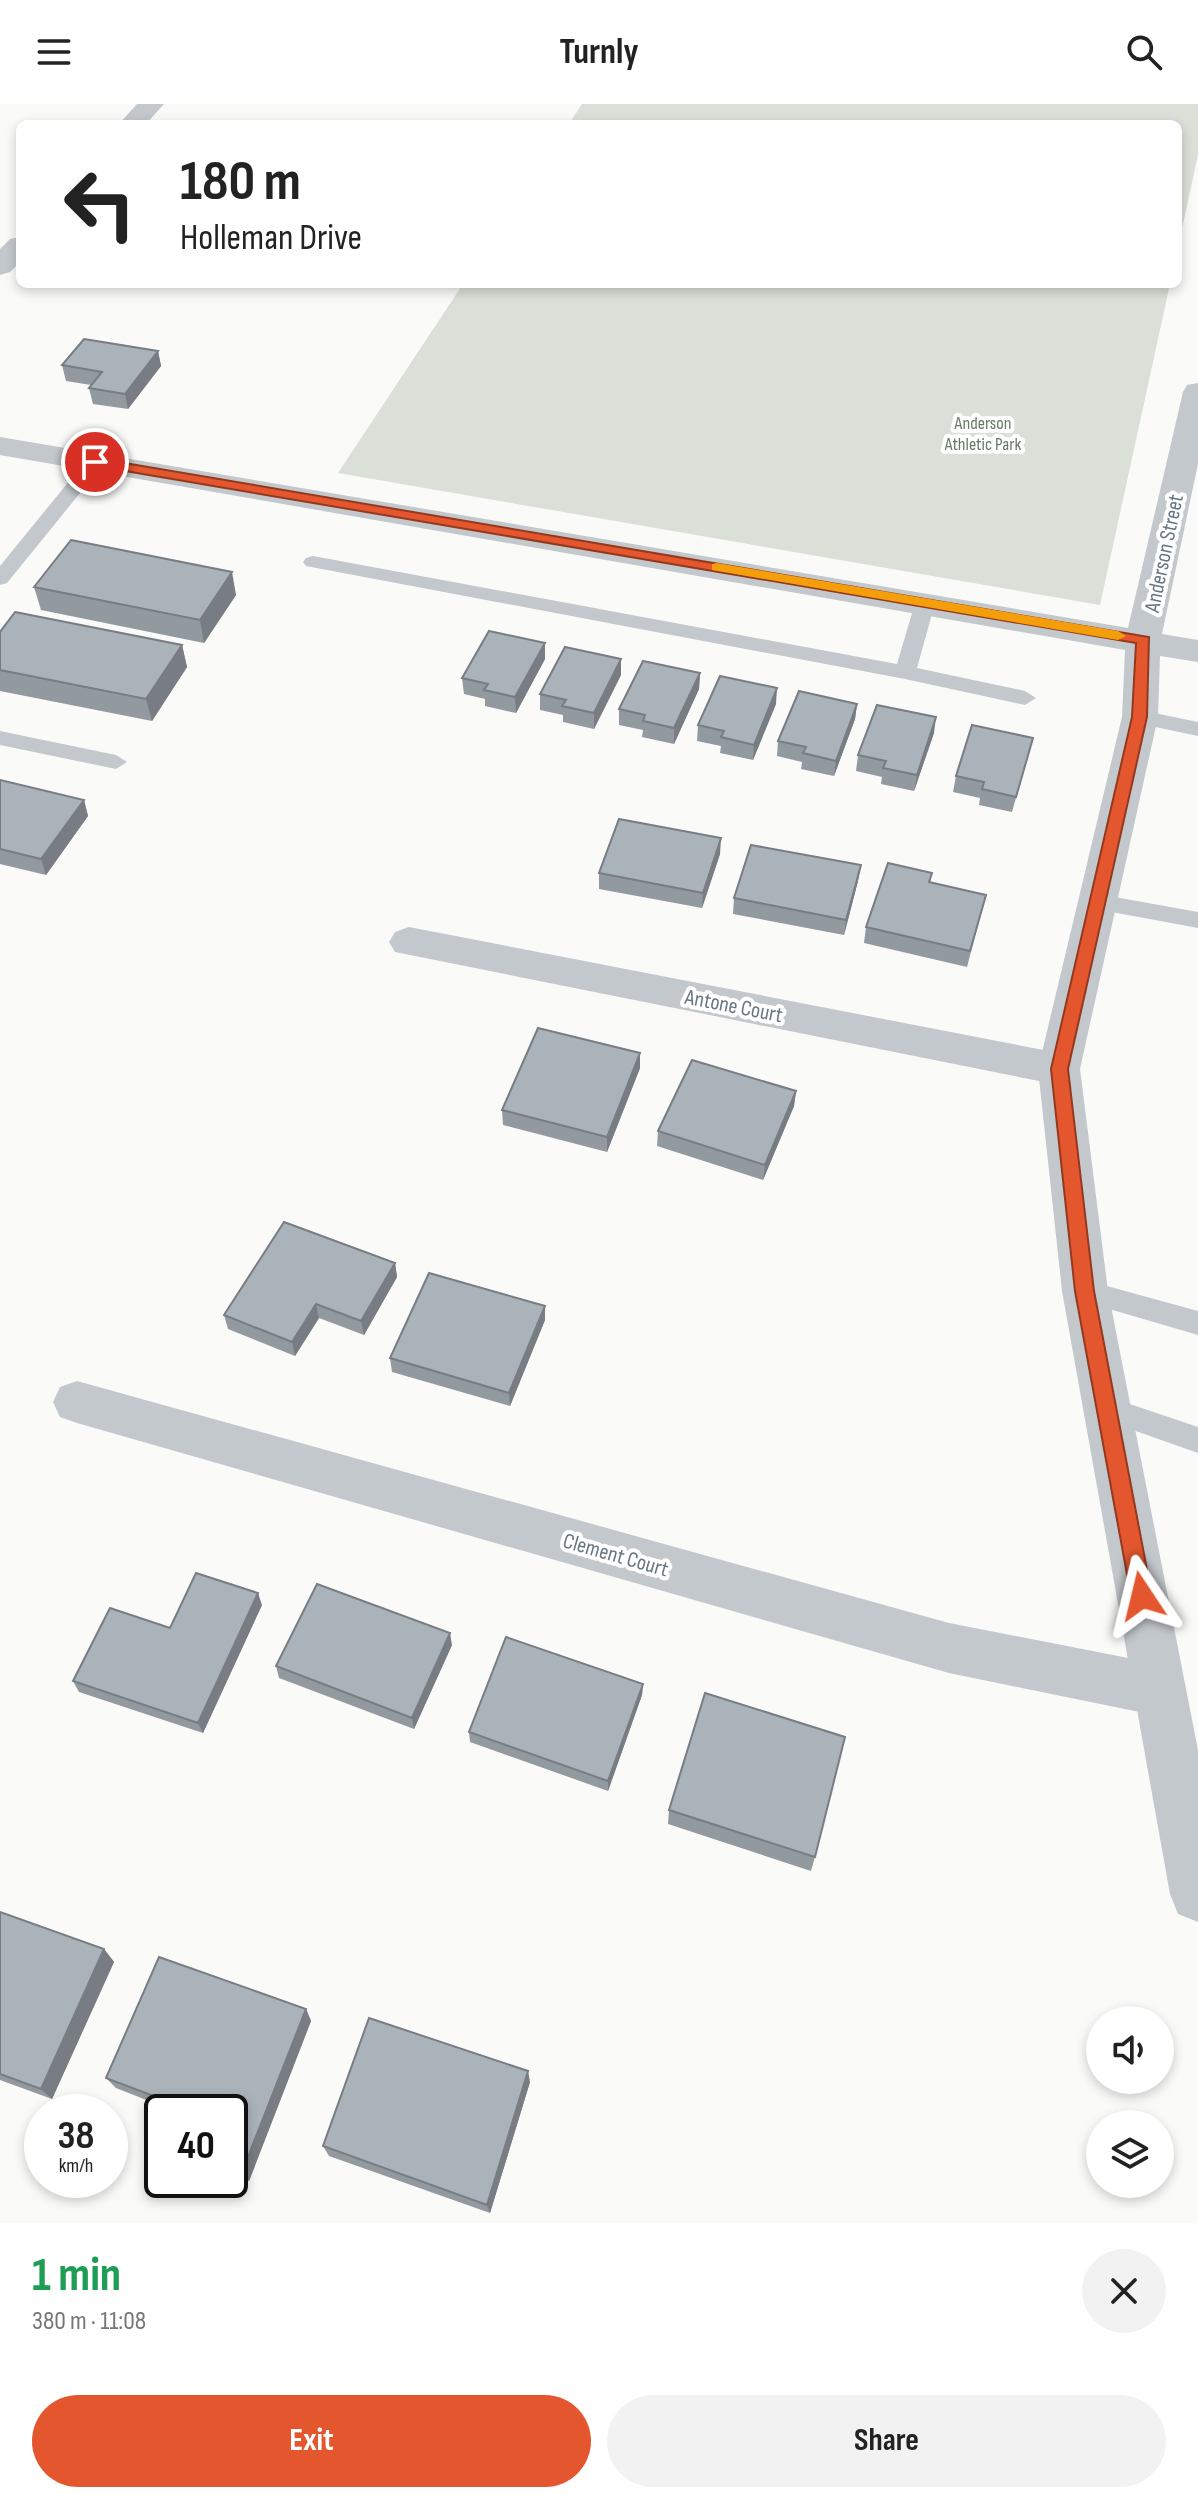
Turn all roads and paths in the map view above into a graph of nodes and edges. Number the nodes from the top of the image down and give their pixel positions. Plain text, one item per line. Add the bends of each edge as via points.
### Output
1 (151, 104) edge
2 (136, 120) edge
3 (16, 249) edge
4 (0, 266) edge
5 (1198, 392) edge
6 (0, 446) edge
7 (95, 462) junction
8 (313, 562) dead end
9 (0, 579) edge
10 (925, 603) junction
11 (1143, 640) junction
12 (1198, 651) edge
13 (905, 672) junction
14 (1025, 698) dead end
15 (1140, 717) junction
16 (1198, 729) edge
17 (0, 738) edge
18 (116, 762) dead end
19 (1098, 902) junction
20 (1198, 920) edge
21 (409, 942) dead end
22 (1059, 1069) junction
23 (1085, 1291) junction
24 (1198, 1323) edge
25 (77, 1402) dead end
26 (1106, 1408) junction
27 (1198, 1440) edge
28 (1159, 1690) junction
29 (1198, 1894) edge

1 - 2 street
3 - 4 street
5 - 11 street, Anderson Street
6 - 7 street
7 - 9 lane
7 - 10 street
8 - 13 lane
10 - 11 street
10 - 13 lane
11 - 12 street
11 - 15 street, Anderson Street
13 - 14 lane
15 - 16 lane
15 - 19 street, Anderson Street
17 - 18 lane
19 - 20 lane
19 - 22 street, Anderson Street
21 - 22 street, Antone Court
22 - 23 street, Anderson Street
23 - 24 lane
23 - 26 street, Anderson Street
25 - 28 street, Clement Court via 949,1648
26 - 27 lane
26 - 28 street, Anderson Street
28 - 29 street, Anderson Street

